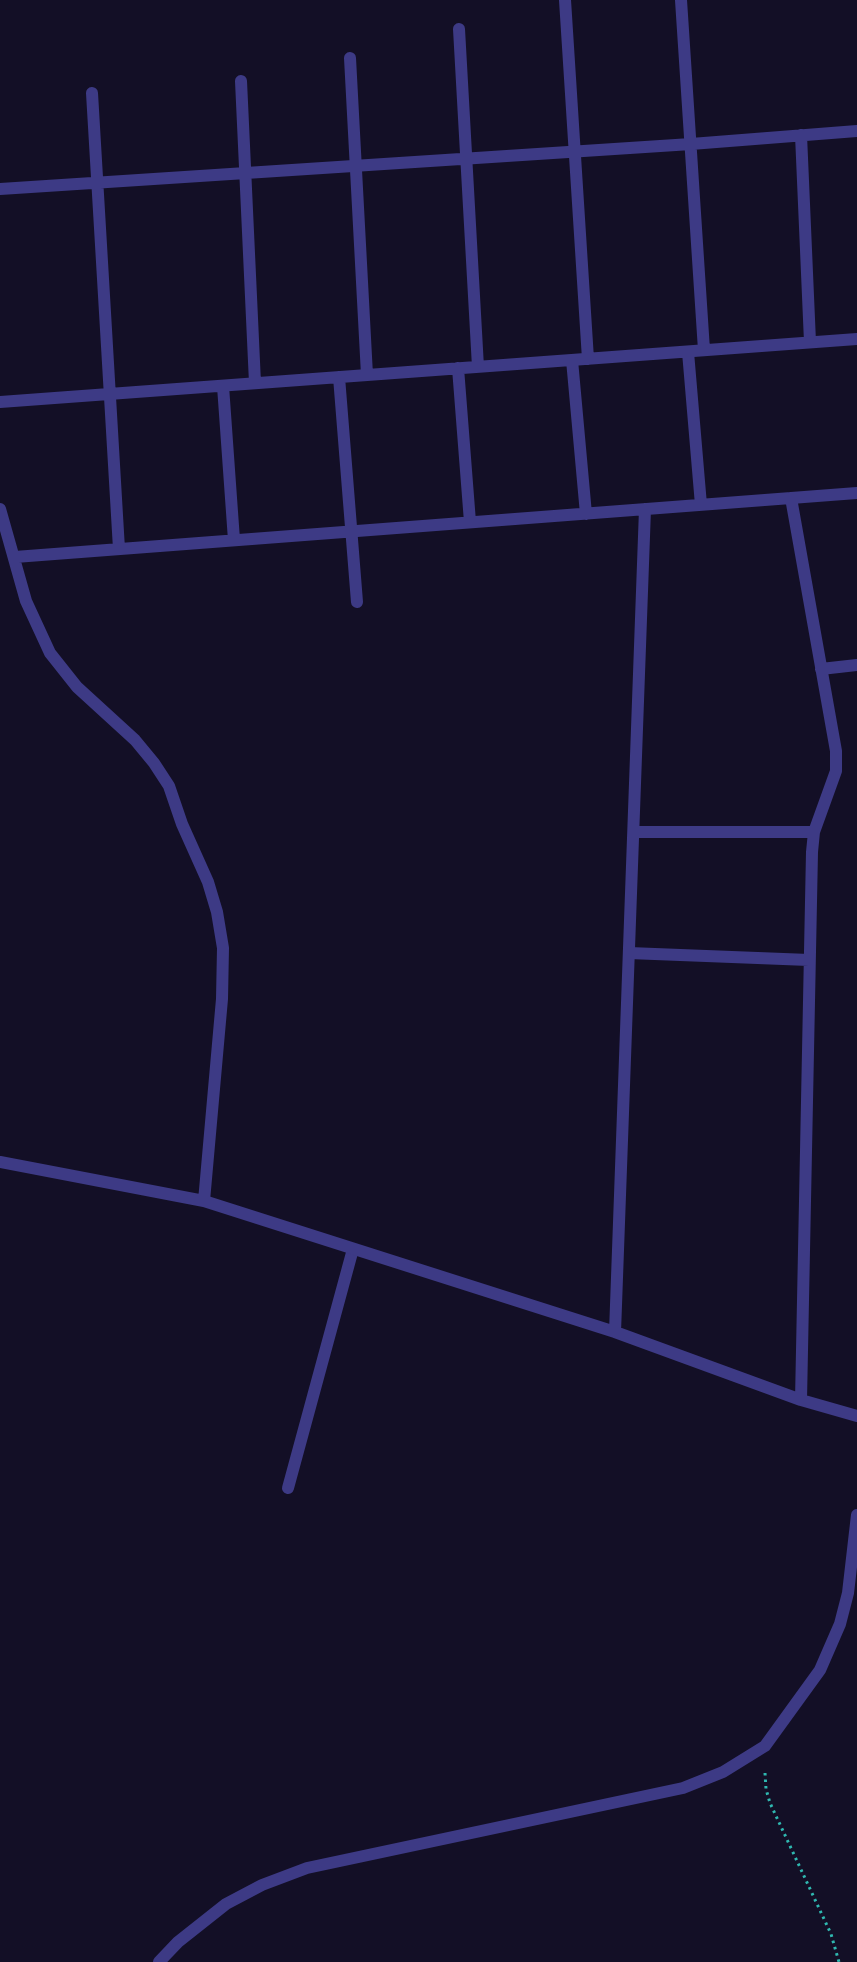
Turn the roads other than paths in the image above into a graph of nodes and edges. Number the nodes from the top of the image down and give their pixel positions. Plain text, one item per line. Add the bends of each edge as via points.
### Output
1 (565, 0) edge
2 (681, 0) edge
3 (459, 29) dead end
4 (350, 58) dead end
5 (241, 80) dead end
6 (92, 93) dead end
7 (857, 130) edge
8 (802, 135) junction
9 (691, 144) junction
10 (575, 151) junction
11 (467, 158) junction
12 (355, 165) junction
13 (246, 173) junction
14 (96, 182) junction
15 (0, 189) edge
16 (857, 339) edge
17 (810, 342) junction
18 (704, 350) junction
19 (688, 352) junction
20 (588, 358) junction
21 (572, 360) junction
22 (478, 367) junction
23 (458, 368) junction
24 (367, 375) junction
25 (339, 377) junction
26 (255, 383) junction
27 (223, 386) junction
28 (109, 394) junction
29 (0, 402) edge
30 (857, 493) edge
31 (791, 498) junction
32 (701, 505) junction
33 (0, 508) edge
34 (645, 509) junction
35 (586, 514) junction
36 (470, 522) junction
37 (352, 531) junction
38 (234, 540) junction
39 (119, 549) junction
40 (15, 557) junction
41 (358, 602) dead end
42 (857, 665) edge
43 (821, 669) junction
44 (634, 832) junction
45 (814, 832) junction
46 (629, 953) junction
47 (809, 960) junction
48 (0, 1162) edge
49 (204, 1201) junction
50 (353, 1249) junction
51 (615, 1332) junction
52 (801, 1400) junction
53 (857, 1416) edge
54 (288, 1488) dead end
55 (857, 1515) edge
56 (159, 1962) edge

1 - 10 street
2 - 9 street
3 - 11 street
4 - 12 street
5 - 13 street
6 - 14 street
7 - 8 street
8 - 9 street
8 - 17 street
9 - 10 street
9 - 18 street
10 - 11 street
10 - 20 street
11 - 12 street
11 - 22 street
12 - 13 street
12 - 24 street
13 - 14 street
13 - 26 street
14 - 15 street
14 - 28 street
16 - 17 street
17 - 18 street
18 - 19 street
19 - 20 street
19 - 32 street
20 - 21 street
21 - 22 street
21 - 35 street
22 - 23 street
23 - 24 street
23 - 36 street
24 - 25 street
25 - 26 street
25 - 37 street
26 - 27 street
27 - 28 street
27 - 38 street
28 - 29 street
28 - 39 street
30 - 31 street
31 - 32 street
31 - 43 street
32 - 34 street
33 - 40 street
34 - 35 street
34 - 44 street
35 - 36 street
36 - 37 street
37 - 38 street
37 - 41 street
38 - 39 street
39 - 40 street
40 - 49 street via 26,601 50,653 76,687 135,740 169,786 217,912 223,948 222,999
42 - 43 street
43 - 45 street via 836,751 836,771
44 - 45 street
44 - 46 street
45 - 47 street
46 - 47 street
46 - 51 street
47 - 52 street
48 - 49 street
49 - 50 street
50 - 51 street
50 - 54 street
51 - 52 street
52 - 53 street
55 - 56 street via 848,1593 840,1624 820,1670 765,1746 723,1772 682,1788 307,1868 262,1885 226,1904 178,1942

